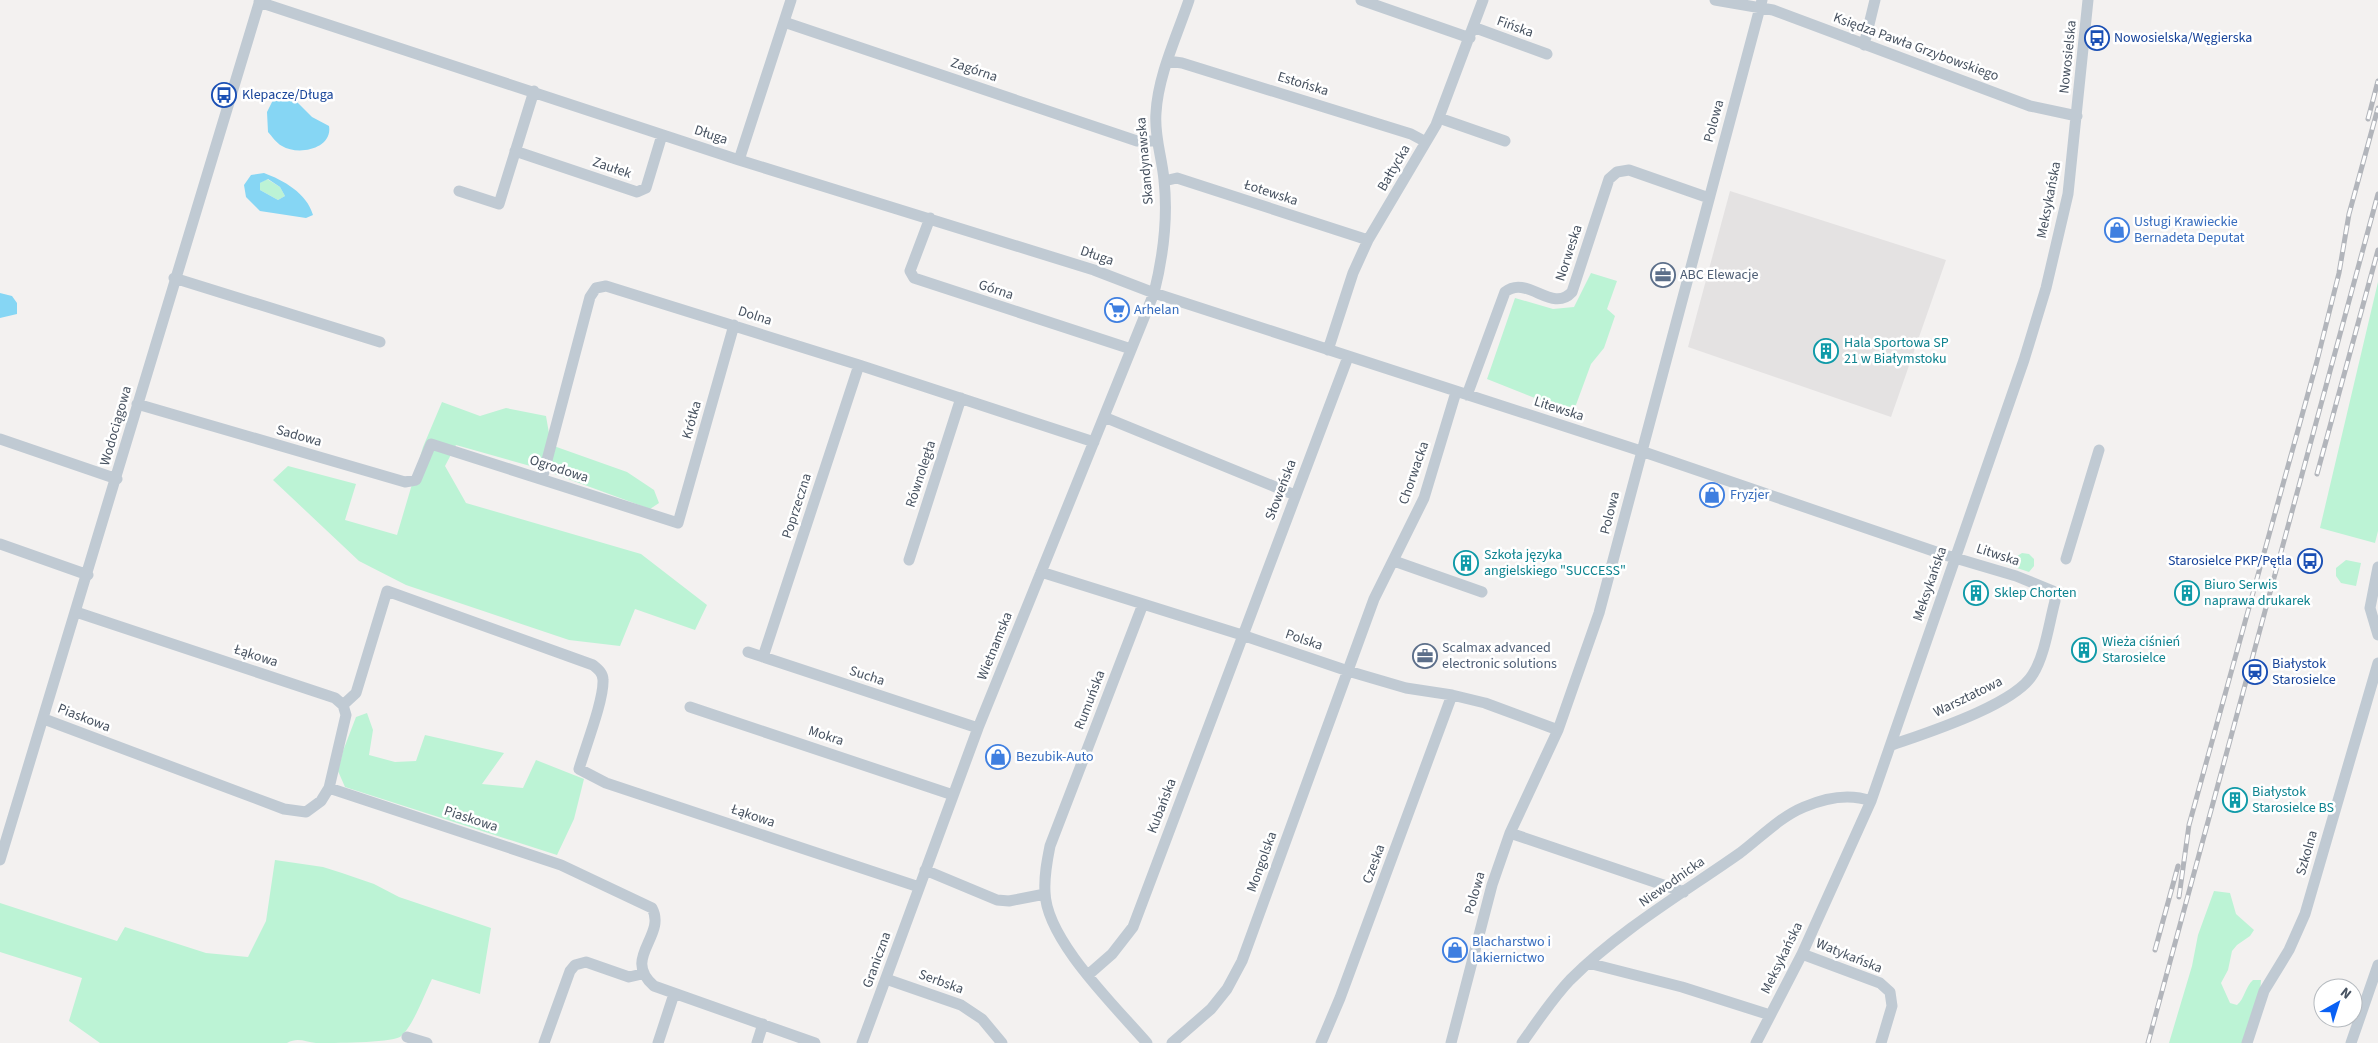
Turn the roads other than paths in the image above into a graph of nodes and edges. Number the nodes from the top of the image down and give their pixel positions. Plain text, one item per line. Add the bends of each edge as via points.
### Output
1 (791, 0) edge
2 (1189, 0) edge
3 (1361, 0) edge
4 (1483, 0) edge
5 (1715, 0) edge
6 (1876, 0) edge
7 (2088, 0) edge
8 (260, 1) edge
9 (1761, 4) edge
10 (784, 22) junction
11 (1472, 33) junction
12 (1864, 45) junction
13 (1547, 54) dead end
14 (1168, 61) junction
15 (534, 91) junction
16 (2077, 116) junction
17 (1439, 118) junction
18 (662, 134) junction
19 (1156, 141) junction
20 (1505, 141) dead end
21 (1426, 142) junction
22 (515, 151) junction
23 (739, 160) junction
24 (1164, 180) junction
25 (459, 191) dead end
26 (1709, 198) junction
27 (930, 218) junction
28 (1368, 240) junction
29 (174, 278) junction
30 (1154, 293) junction
31 (734, 325) junction
32 (380, 342) dead end
33 (1131, 349) junction
34 (1328, 350) junction
35 (1348, 357) junction
36 (859, 365) junction
37 (1462, 394) junction
38 (961, 398) junction
39 (138, 404) junction
40 (1104, 417) junction
41 (0, 439) edge
42 (1094, 442) junction
43 (431, 444) joint
44 (2099, 450) dead end
45 (1641, 451) junction
46 (117, 479) junction
47 (542, 479) junction
48 (1295, 495) junction
49 (678, 523) joint
50 (0, 544) edge
51 (1955, 557) junction
52 (2066, 559) dead end
53 (908, 560) dead end
54 (1394, 561) junction
55 (2378, 567) edge
56 (1042, 572) junction
57 (88, 575) junction
58 (2032, 582) joint
59 (1482, 592) dead end
60 (1143, 604) junction
61 (76, 612) junction
62 (1242, 635) junction
63 (2378, 635) edge
64 (748, 652) dead end
65 (762, 657) junction
66 (2378, 663) edge
67 (1348, 671) junction
68 (1452, 695) junction
69 (343, 705) junction
70 (690, 707) dead end
71 (44, 719) junction
72 (978, 728) junction
73 (1558, 730) junction
74 (1892, 745) junction
75 (329, 788) junction
76 (952, 795) junction
77 (1871, 801) junction
78 (5, 824) edge
79 (1510, 833) junction
80 (0, 860) edge
81 (925, 870) junction
82 (919, 887) junction
83 (1684, 892) junction
84 (1045, 894) junction
85 (1802, 954) junction
86 (1588, 963) junction
87 (2378, 965) edge
88 (642, 974) junction
89 (1088, 975) junction
90 (886, 979) junction
91 (674, 994) junction
92 (1770, 1015) junction
93 (763, 1024) junction
94 (407, 1037) dead end
95 (427, 1043) edge
96 (544, 1043) edge
97 (658, 1043) edge
98 (757, 1043) edge
99 (815, 1043) edge
100 (862, 1043) edge
101 (1002, 1043) edge
102 (1147, 1043) edge
103 (1172, 1043) edge
104 (1321, 1043) edge
105 (1451, 1043) edge
106 (1522, 1043) edge
107 (1756, 1043) edge
108 (1880, 1043) edge
109 (2247, 1043) edge
110 (2351, 1043) edge

1 - 10 street
2 - 14 street, Skandynawska
3 - 11 street, Fińska
4 - 11 street, Bałtycka
5 - 9 street, Księdza Pawła Grzybowskiego
6 - 12 street
7 - 16 street, Nowosielska
8 - 15 street, Długa
8 - 29 street, Wodociągowa
9 - 12 street, Księdza Pawła Grzybowskiego
9 - 26 street, Polowa
10 - 19 street, Zagórna via 1137,141
10 - 23 street
11 - 13 street, Fińska
11 - 17 street, Bałtycka
12 - 16 street, Księdza Pawła Grzybowskiego via 2030,106
14 - 19 street, Skandynawska via 1156,112
14 - 21 street, Estońska via 1182,62 1402,131
15 - 18 street, Długa
15 - 22 street
16 - 51 street, Meksykańska via 2068,194 2046,288
17 - 20 street
17 - 21 street, Bałtycka
18 - 22 street, Zaułek via 646,188 637,192
18 - 23 street, Długa
19 - 24 street, Skandynawska
21 - 28 street, Bałtycka
22 - 25 street via 499,204
23 - 27 street, Długa
24 - 28 street, Łotewska via 1177,178
24 - 30 street, Skandynawska via 1161,264
26 - 37 street, Norweska via 1629,170 1616,172 1609,179 1572,292 1566,299 1558,300 1520,286 1505,292
26 - 45 street, Polowa
27 - 30 street, Długa via 1094,270
27 - 33 street, Górna via 910,271 914,278
28 - 34 street, Bałtycka via 1353,273
29 - 32 street
29 - 39 street, Wodociągowa
30 - 33 street, Wietnamska
30 - 34 street, Litewska
31 - 36 street, Dolna
31 - 47 street, Dolna via 606,286 596,288 590,297
31 - 49 street, Krótka
33 - 40 street, Wietnamska
34 - 35 street, Litewska
35 - 37 street, Litewska
35 - 48 street, Słoweńska
36 - 38 street, Dolna
36 - 65 street, Poprzeczna
37 - 45 street, Litewska
37 - 54 street, Chorwacka via 1424,498
38 - 42 street, Dolna
38 - 53 street, Równoległa
39 - 43 street, Sadowa via 405,482 416,480
39 - 46 street, Wodociągowa
40 - 42 street, Wietnamska
40 - 48 street
41 - 46 street
42 - 56 street, Wietnamska
43 - 47 street, Ogrodowa
44 - 52 street
45 - 51 street, Litewska
45 - 73 street, Polowa via 1599,613
46 - 57 street, Wodociągowa
47 - 49 street, Ogrodowa
48 - 62 street, Słoweńska
50 - 57 street
51 - 58 street, Litwska
51 - 74 street, Meksykańska
54 - 59 street
54 - 67 street, Chorwacka via 1374,599
55 - 63 street via 2370,608
56 - 60 street, Polska
56 - 72 street, Wietnamska
57 - 61 street, Wodociągowa
58 - 74 street, Warsztatowa via 2049,588 2055,597 2037,667 2027,683 1991,706
60 - 62 street, Polska
60 - 84 street, Rumuńska via 1050,846
61 - 69 street, Łąkowa via 335,698
61 - 71 street, Wodociągowa
62 - 67 street, Polska
62 - 89 street, Kubańska via 1133,927 1112,954
64 - 65 street, Sucha
65 - 72 street, Sucha
66 - 109 street, Szkolna via 2306,914 2264,991
67 - 68 street, Polska via 1406,688
67 - 103 street, Mongolska via 1242,961 1227,989 1210,1009
68 - 73 street, Polska via 1485,703
68 - 104 street, Czeska
69 - 75 street via 346,715
69 - 82 street, Łąkowa via 356,694 387,591 593,664 603,679 602,692 579,769 606,783
70 - 76 street, Mokra
71 - 75 street, Piaskowa via 284,809 306,812 321,801
71 - 78 street, Wodociągowa
72 - 76 street, Wietnamska
73 - 79 street, Polowa
74 - 77 street, Meksykańska
75 - 88 street, Piaskowa via 562,865 643,902 656,915 642,959
76 - 81 street, Wietnamska
77 - 83 street, Niewodnicka via 1851,797 1826,799 1803,807 1780,820 1755,842
77 - 85 street, Meksykańska
78 - 80 street, Wodociągowa
79 - 83 street
79 - 105 street, Polowa via 1492,885
81 - 82 street, Wietnamska
81 - 84 street via 997,900
82 - 90 street, Graniczna
83 - 86 street, Niewodnicka
84 - 89 street, Rumuńska via 1058,934
85 - 92 street, Meksykańska
85 - 108 street, Watykańska via 1880,984 1890,992 1892,1006
86 - 92 street via 1682,987
86 - 106 street, Niewodnicka via 1569,981
87 - 110 street
88 - 91 street via 654,986
88 - 96 street via 630,976 586,962 575,965
89 - 102 street, Rumuńska
90 - 100 street, Graniczna
90 - 101 street, Serbska via 961,1005 982,1020
91 - 93 street
91 - 97 street
92 - 107 street, Meksykańska
93 - 98 street
93 - 99 street
94 - 95 street

